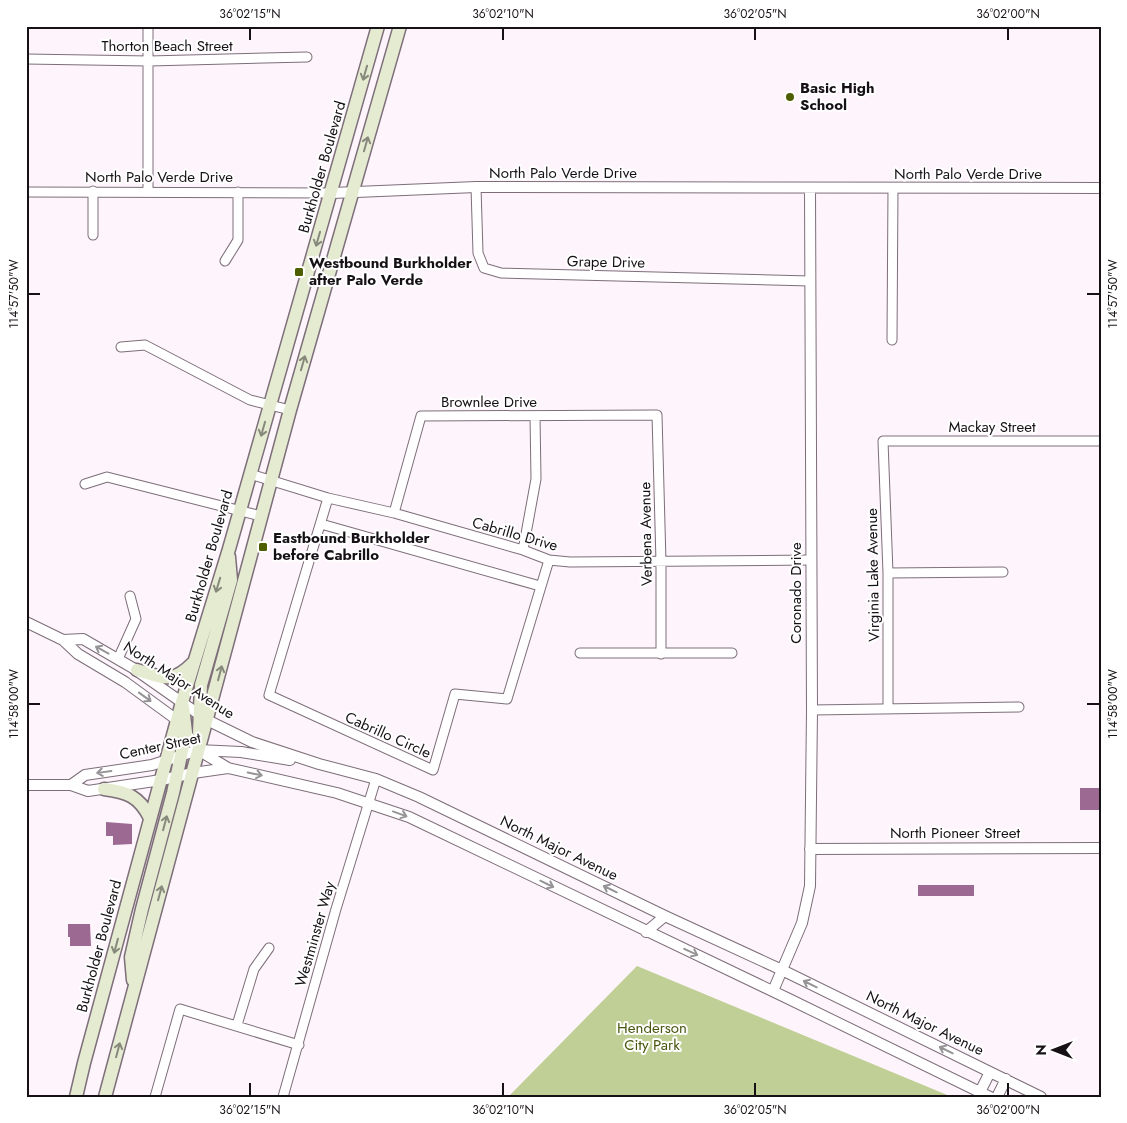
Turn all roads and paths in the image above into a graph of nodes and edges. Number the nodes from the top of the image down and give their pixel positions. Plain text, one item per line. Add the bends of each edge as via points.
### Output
1 (148, 26) edge
2 (378, 26) edge
3 (400, 26) edge
4 (308, 57) dead end
5 (26, 59) edge
6 (149, 61) junction
7 (476, 188) junction
8 (810, 188) junction
9 (1101, 188) edge
10 (893, 189) junction
11 (353, 191) junction
12 (26, 192) edge
13 (93, 192) junction
14 (148, 192) junction
15 (238, 192) junction
16 (332, 192) junction
17 (93, 236) dead end
18 (225, 262) dead end
19 (810, 281) junction
20 (892, 340) dead end
21 (121, 347) dead end
22 (270, 404) junction
23 (290, 410) junction
24 (658, 415) joint
25 (535, 416) junction
26 (883, 441) joint
27 (1101, 441) edge
28 (250, 474) junction
29 (272, 480) junction
30 (85, 484) dead end
31 (328, 498) junction
32 (240, 510) junction
33 (394, 513) junction
34 (261, 516) junction
35 (321, 524) junction
36 (229, 549) junction
37 (523, 550) junction
38 (549, 560) junction
39 (811, 560) junction
40 (661, 562) junction
41 (1003, 572) dead end
42 (888, 573) junction
43 (540, 586) junction
44 (130, 596) dead end
45 (26, 622) edge
46 (63, 640) junction
47 (580, 653) dead end
48 (732, 653) dead end
49 (661, 654) junction
50 (118, 659) junction
51 (195, 662) junction
52 (137, 670) junction
53 (182, 702) junction
54 (1019, 707) dead end
55 (888, 708) junction
56 (812, 710) junction
57 (203, 717) junction
58 (177, 720) junction
59 (186, 732) junction
60 (198, 750) junction
61 (181, 756) junction
62 (166, 761) junction
63 (319, 764) junction
64 (228, 768) junction
65 (194, 773) junction
66 (176, 777) junction
67 (376, 779) junction
68 (161, 780) junction
69 (26, 785) edge
70 (71, 785) junction
71 (104, 789) junction
72 (368, 802) junction
73 (150, 818) junction
74 (810, 848) junction
75 (1101, 848) edge
76 (654, 910) junction
77 (665, 916) junction
78 (646, 932) junction
79 (270, 948) dead end
80 (782, 970) junction
81 (134, 990) junction
82 (772, 991) junction
83 (236, 1025) junction
84 (298, 1045) junction
85 (990, 1072) junction
86 (1006, 1079) junction
87 (985, 1094) edge
88 (76, 1097) edge
89 (105, 1097) edge
90 (155, 1097) edge
91 (284, 1097) edge
92 (997, 1097) edge
93 (1041, 1097) edge

1 - 6 street
2 -> 16 main road, Burkholder Boulevard
11 -> 3 main road
4 - 6 street, Thorton Beach Street
5 - 6 street, Thorton Beach Street
6 - 14 street
7 - 8 street, North Palo Verde Drive
7 - 11 street, North Palo Verde Drive
7 - 19 street, Grape Drive via 478,253 484,268 501,273
8 - 10 street, North Palo Verde Drive
8 - 19 street, Coronado Drive
9 - 10 street, North Palo Verde Drive
10 - 20 street
11 - 16 street, North Palo Verde Drive
23 -> 11 main road
12 - 13 street, North Palo Verde Drive
13 - 14 street, North Palo Verde Drive
13 - 17 street
14 - 15 street, North Palo Verde Drive
15 - 16 street, North Palo Verde Drive
15 - 18 street via 238,240
16 -> 22 main road, Burkholder Boulevard
19 - 39 street, Coronado Drive
21 - 22 street via 145,345 250,400
22 - 23 street
22 -> 28 main road, Burkholder Boulevard
23 - 29 main road
24 - 25 street, Brownlee Drive
24 - 40 street, Verbena Avenue
25 - 33 street, Brownlee Drive via 421,416
25 - 37 street via 536,479
26 - 27 street, Mackay Street
26 - 42 street, Virginia Lake Avenue
28 - 29 street, Cabrillo Drive
28 - 32 main road, Burkholder Boulevard
29 - 31 street, Cabrillo Drive
29 - 34 main road
30 - 32 street via 107,477
31 - 33 street, Cabrillo Drive
31 - 35 street, Cabrillo Circle
32 - 34 street
32 - 36 main road, Burkholder Boulevard
33 - 37 street, Cabrillo Drive
57 -> 34 main road
35 - 43 street
35 - 43 street, Cabrillo Circle via 269,696 433,770 455,694 507,698
36 -> 51 main road, Burkholder Boulevard
36 - 57 main road via 231,580 202,685
37 - 38 street, Cabrillo Drive
38 - 40 street, Cabrillo Drive
38 - 43 street, Cabrillo Circle
39 - 40 street, Cabrillo Drive
39 - 56 street, Coronado Drive
40 - 49 street, Verbena Avenue
41 - 42 street
42 - 55 street, Virginia Lake Avenue
44 - 50 street via 136,618
45 - 46 street, North Major Avenue
50 -> 46 street, North Major Avenue via 83,640
46 -> 58 street, North Major Avenue via 78,654 124,681
47 - 49 street
48 - 49 street
50 - 52 street, North Major Avenue
51 - 52 main road via 182,674 172,677
51 - 53 main road, Burkholder Boulevard
52 - 53 street, North Major Avenue
53 - 57 street, North Major Avenue
53 - 58 main road, Burkholder Boulevard
53 - 59 main road
54 - 55 street
55 - 56 street
56 - 74 street, Coronado Drive
57 - 60 main road
57 - 63 street, North Major Avenue via 252,742
58 - 59 street, North Major Avenue
58 - 62 main road, Burkholder Boulevard
59 - 60 street, North Major Avenue
59 - 61 main road
60 - 61 street, Center Street
60 - 63 street, Center Street via 241,752
60 - 64 street, North Major Avenue
60 - 65 main road
61 - 62 street, Center Street
61 - 66 main road
62 - 68 main road, Burkholder Boulevard
62 -> 70 street, Center Street via 85,775
63 - 67 street, North Major Avenue
64 - 65 street, Center Street
64 -> 72 street, North Major Avenue
65 - 66 street, Center Street
81 -> 65 main road
66 - 68 street, Center Street
81 -> 66 main road via 131,957
67 - 72 street, Westminster Way
76 -> 67 street, North Major Avenue
68 - 71 street, Center Street
68 - 73 main road, Burkholder Boulevard
69 - 70 street, Center Street
70 - 71 street, Center Street via 88,791
71 - 73 main road via 135,798
72 -> 78 street, North Major Avenue via 409,817
72 - 84 street, Westminster Way
73 -> 88 main road, Burkholder Boulevard
74 - 75 street, North Pioneer Street
74 - 80 street, Coronado Drive via 810,886 802,923
76 - 77 street, North Major Avenue
76 - 78 street
77 - 78 street
77 - 80 street, North Major Avenue
78 -> 82 street, North Major Avenue
79 - 83 street via 254,968
80 - 82 street, Coronado Drive
85 -> 80 street, North Major Avenue
89 -> 81 main road
82 - 87 street, North Major Avenue
83 - 84 street
83 - 90 street via 180,1009
84 - 91 street, Westminster Way
85 - 86 street, North Major Avenue
85 - 87 street
86 - 92 street
86 - 93 street, North Major Avenue

